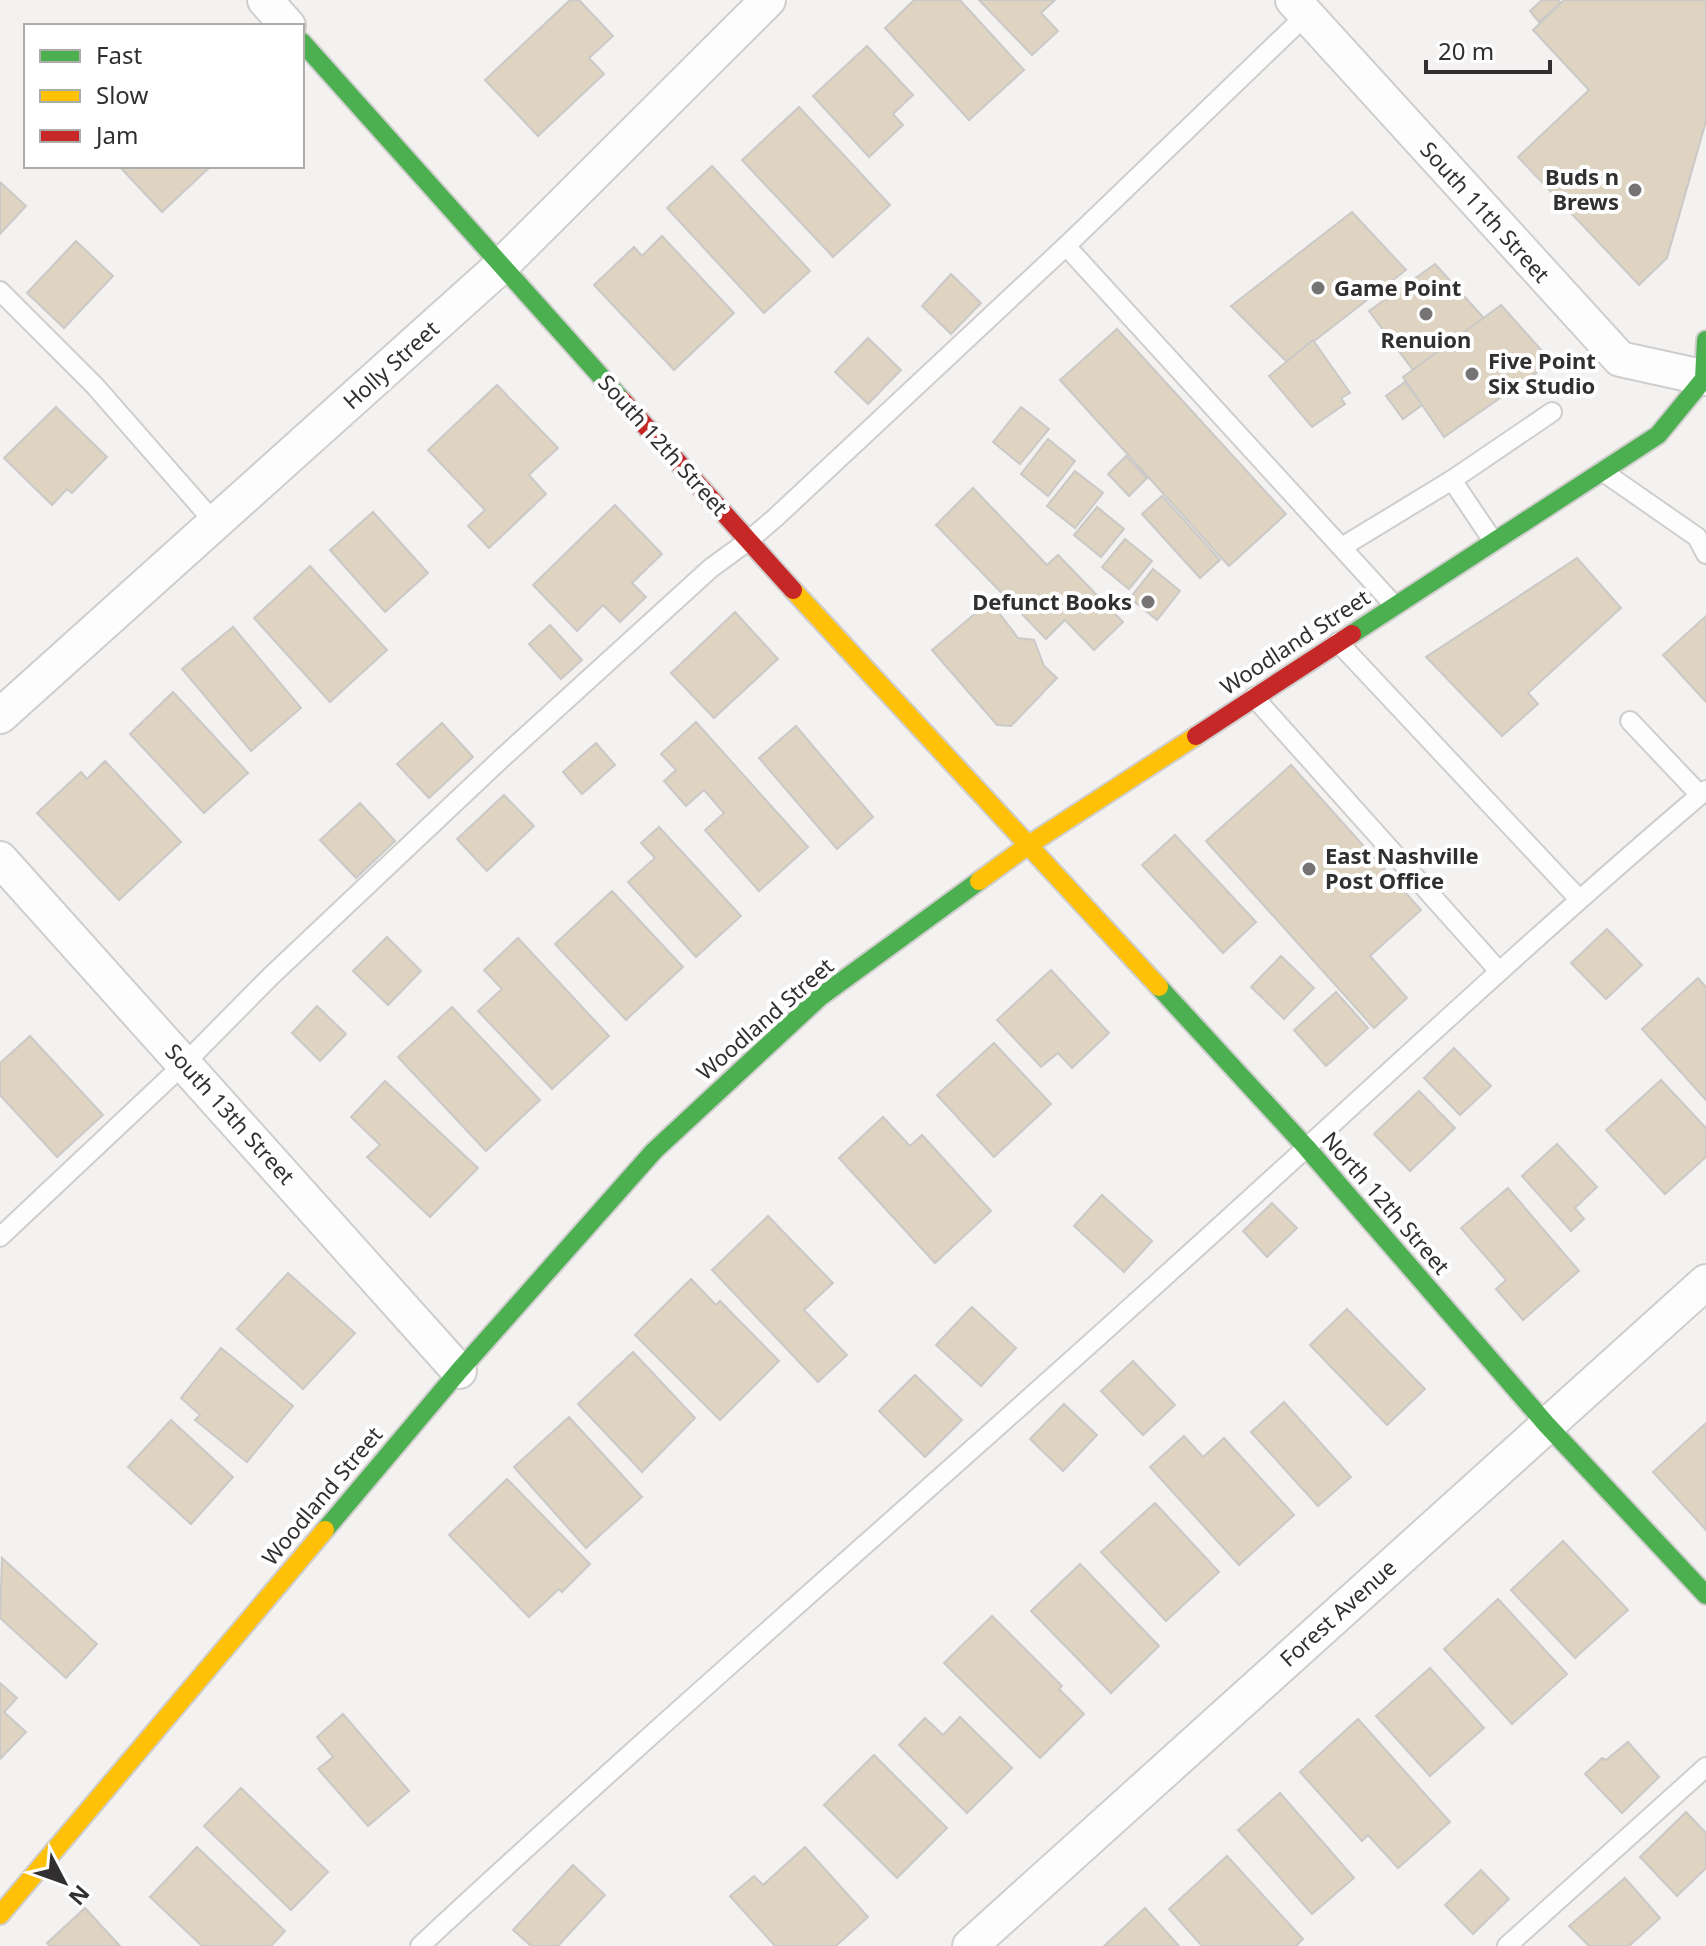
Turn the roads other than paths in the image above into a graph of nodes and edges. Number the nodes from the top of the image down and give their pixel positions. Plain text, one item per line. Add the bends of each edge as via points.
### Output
1 (265, 0) edge
2 (767, 0) edge
3 (1300, 8) edge
4 (286, 24) edge
5 (304, 44) edge
6 (1066, 246) junction
7 (502, 265) junction
8 (0, 291) edge
9 (1706, 340) edge
10 (1705, 379) edge
11 (1552, 412) dead end
12 (1602, 471) junction
13 (1452, 480) junction
14 (215, 523) junction
15 (748, 541) junction
16 (1493, 541) junction
17 (1703, 542) edge
18 (1342, 547) junction
19 (1394, 605) junction
20 (1338, 642) junction
21 (1254, 697) junction
22 (0, 716) edge
23 (1630, 721) dead end
24 (1703, 793) edge
25 (1027, 846) junction
26 (0, 859) edge
27 (1579, 899) junction
28 (1499, 971) junction
29 (185, 1063) junction
30 (1306, 1147) junction
31 (0, 1237) edge
32 (1706, 1282) edge
33 (459, 1371) junction
34 (1546, 1424) junction
35 (1706, 1595) edge
36 (1706, 1767) edge
37 (0, 1915) edge
38 (420, 1946) edge
39 (970, 1946) edge
40 (1507, 1946) edge

1 - 4 street
2 - 7 street, Holly Street
3 - 6 lane
3 - 10 street, South 11th Street via 1620,359
5 - 7 street, South 12th Street
6 - 15 lane
6 - 18 lane
7 - 14 street, Holly Street
7 - 15 street, South 12th Street
8 - 14 lane via 95,386
9 - 10 street
10 - 12 street, Woodland Street via 1658,435
11 - 13 lane
12 - 16 street, Woodland Street
12 - 17 lane
13 - 16 lane
13 - 18 lane
14 - 22 street, Holly Street
15 - 25 street, South 12th Street
15 - 29 lane via 711,568 501,759
16 - 19 street, Woodland Street
18 - 19 lane
19 - 20 street, Woodland Street
20 - 21 street, Woodland Street
20 - 27 lane
21 - 25 street, Woodland Street
21 - 28 lane
23 - 24 lane
24 - 27 lane
25 - 30 street, North 12th Street
25 - 33 street, Woodland Street via 809,1007 654,1151
26 - 29 street, South 13th Street
27 - 28 lane
28 - 30 lane
29 - 31 lane
29 - 33 street, South 13th Street
30 - 34 street, North 12th Street
30 - 38 lane
32 - 34 street, Forest Avenue
33 - 37 street, Woodland Street
34 - 35 street, North 12th Street
34 - 39 street, Forest Avenue
36 - 40 lane

